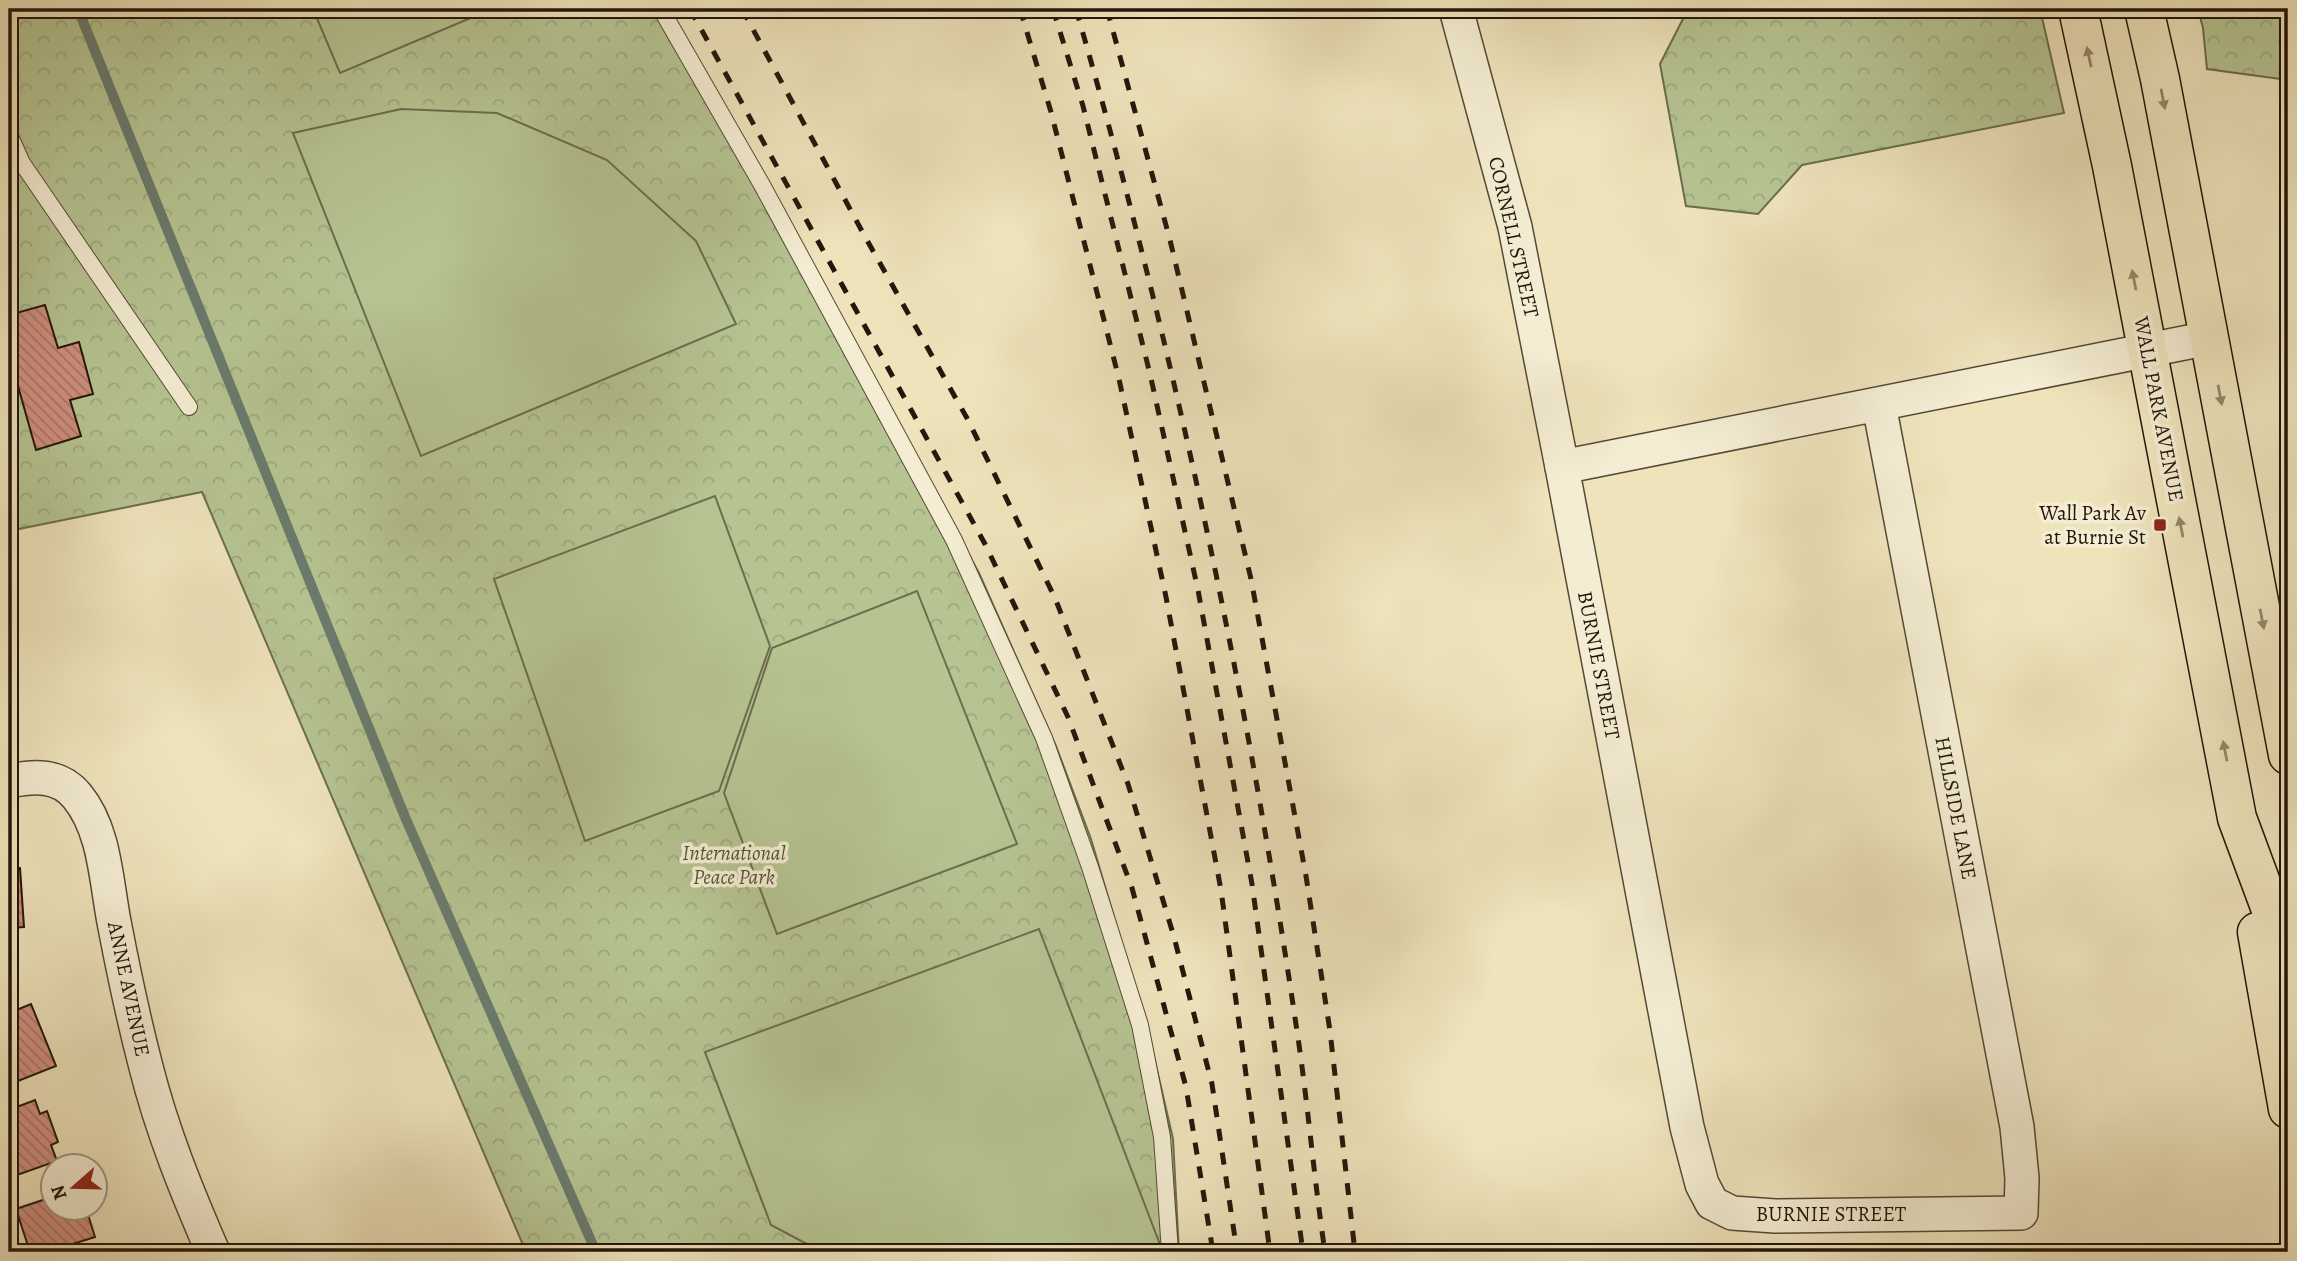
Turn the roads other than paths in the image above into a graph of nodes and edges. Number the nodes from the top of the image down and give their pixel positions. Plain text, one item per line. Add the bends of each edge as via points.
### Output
1 (661, 9) edge
2 (1455, 9) edge
3 (2078, 9) edge
4 (2144, 9) edge
5 (9, 134) edge
6 (2209, 338) junction
7 (2147, 350) junction
8 (1878, 405) junction
9 (189, 407) dead end
10 (1562, 467) junction
11 (2284, 719) edge
12 (2288, 755) edge
13 (9, 781) edge
14 (2238, 818) junction
15 (2288, 969) edge
16 (2288, 1109) edge
17 (2021, 1213) joint
18 (213, 1252) edge
19 (1170, 1252) edge

1 - 19 lane via 954,540 1044,738 1140,1025 1162,1137
2 - 10 street, CORNELL STREET via 1515,227
7 -> 3 main road, WALL PARK AVENUE
4 -> 6 main road
5 - 9 lane via 22,163
6 - 7 street
6 -> 11 main road
7 - 8 street
14 -> 7 main road, WALL PARK AVENUE
8 - 10 street
8 - 17 street, HILLSIDE LANE via 2017,1126
10 - 17 street, BURNIE STREET via 1686,1127 1712,1203 1732,1213 1775,1216
11 - 12 main road
13 - 18 street, ANNE AVENUE via 45,777 63,783 87,810 104,863 147,1071 169,1142
14 - 15 main road, WALL PARK AVENUE
14 - 16 main road

